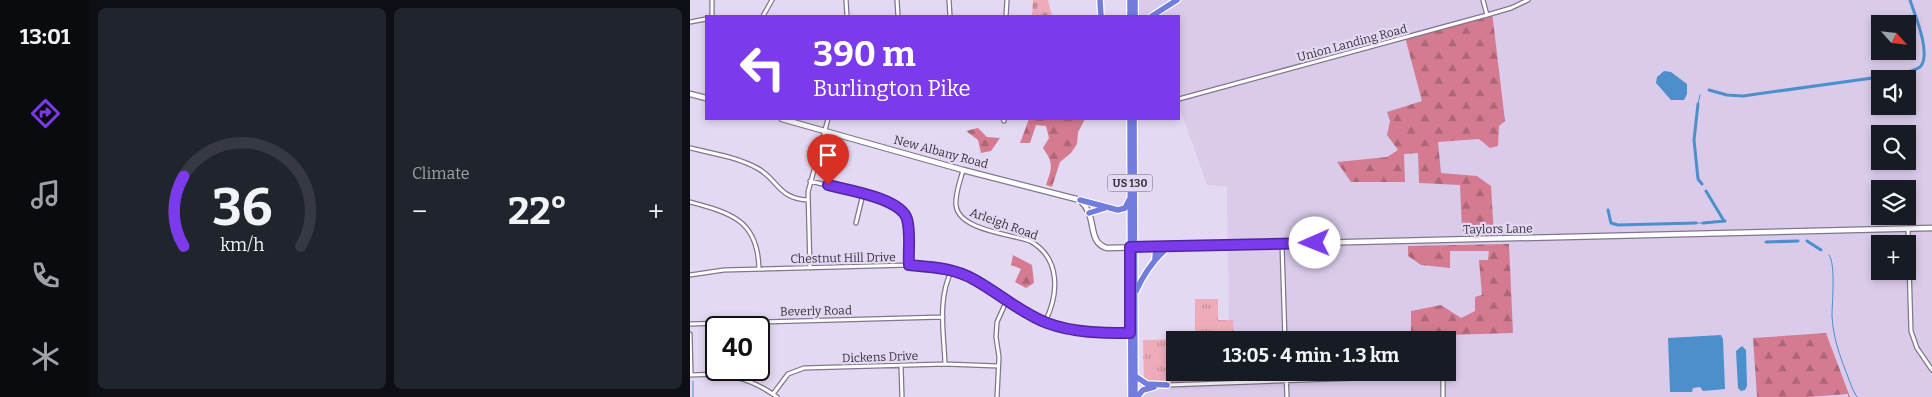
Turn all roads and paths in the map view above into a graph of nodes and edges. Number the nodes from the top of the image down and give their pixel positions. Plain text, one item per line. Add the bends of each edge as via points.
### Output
1 (712, 0) edge
2 (772, 0) edge
3 (846, 0) edge
4 (897, 0) edge
5 (949, 0) edge
6 (1007, 0) edge
7 (1100, 0) edge
8 (1177, 0) edge
9 (1483, 0) edge
10 (1528, 0) edge
11 (1132, 1) edge
12 (712, 15) edge
13 (764, 15) edge
14 (847, 15) edge
15 (898, 15) edge
16 (950, 15) edge
17 (1006, 15) edge
18 (1101, 15) edge
19 (1129, 15) edge
20 (1135, 15) edge
21 (1154, 15) edge
22 (1487, 15) junction
23 (705, 19) edge
24 (690, 22) edge
25 (690, 94) edge
26 (705, 98) edge
27 (1180, 100) edge
28 (786, 120) edge
29 (828, 120) edge
30 (1130, 120) edge
31 (1134, 120) edge
32 (825, 131) junction
33 (690, 148) edge
34 (963, 170) junction
35 (810, 181) junction
36 (864, 194) junction
37 (1130, 198) junction
38 (808, 200) junction
39 (1080, 200) junction
40 (690, 202) edge
41 (1107, 208) junction
42 (1089, 213) junction
43 (856, 223) dead end
44 (1932, 228) edge
45 (1908, 229) junction
46 (1282, 244) junction
47 (1156, 246) junction
48 (1170, 246) junction
49 (1132, 247) junction
50 (1155, 260) junction
51 (909, 265) junction
52 (810, 268) junction
53 (759, 269) junction
54 (952, 270) junction
55 (690, 275) edge
56 (1135, 293) junction
57 (1007, 300) junction
58 (942, 316) junction
59 (1045, 322) junction
60 (690, 324) edge
61 (1285, 331) edge
62 (1130, 333) junction
63 (690, 334) edge
64 (691, 356) edge
65 (945, 364) junction
66 (901, 365) junction
67 (998, 366) junction
68 (1932, 370) edge
69 (691, 375) edge
70 (1136, 376) junction
71 (1262, 381) edge
72 (1286, 381) edge
73 (1443, 381) edge
74 (1167, 385) junction
75 (773, 394) junction
76 (777, 397) edge
77 (902, 397) edge
78 (997, 397) edge
79 (1131, 397) edge
80 (1136, 397) edge
81 (1286, 397) edge
82 (1443, 397) edge

1 - 12 street
2 - 13 street
3 - 14 street
4 - 15 street
5 - 16 street
6 - 17 street
7 - 18 highway
8 - 21 highway
9 - 22 street
10 - 22 street, Union Landing Road
11 - 19 highway
11 - 20 highway
22 - 27 street, Union Landing Road
23 - 24 street
25 - 26 street
28 - 32 street, New Albany Road
29 - 32 street
30 - 37 highway, US 130
31 - 49 highway, US 130
32 - 34 street, New Albany Road
32 - 35 street
33 - 38 street via 756,167 788,196
34 - 39 street, New Albany Road
34 - 59 street, Arleigh Road via 956,200 958,214 963,220 1030,240 1048,256 1053,269 1054,291 1053,304
35 - 36 street
35 - 38 street
36 - 43 street
36 - 51 street via 890,202 903,211 907,222
37 - 41 highway via 1122,210
37 - 49 highway, US 130
38 - 52 street
39 - 41 highway
39 - 42 street
40 - 53 street via 729,213 741,223 756,245
41 - 42 highway
42 - 49 street, Taylors Lane via 1094,237 1102,246
44 - 45 street, Taylors Lane
45 - 46 street, Taylors Lane
45 - 68 street via 1911,331 1917,348
46 - 48 street, Taylors Lane
46 - 61 street
47 - 48 street, Taylors Lane
47 - 49 street, Taylors Lane
47 - 50 highway
48 - 50 highway
49 - 56 highway, US 130
49 - 62 highway, US 130
50 - 56 highway
51 - 52 street, Chestnut Hill Drive
51 - 54 street, Chestnut Hill Drive
52 - 53 street, Chestnut Hill Drive
53 - 55 street, Chestnut Hill Drive
54 - 57 street, Chestnut Hill Drive via 974,279
54 - 58 street
56 - 70 highway, US 130
57 - 59 street, Chestnut Hill Drive
57 - 67 street via 997,322
58 - 60 street, Beverly Road
58 - 65 street
59 - 62 street, Chestnut Hill Drive via 1069,330
62 - 79 highway, US 130
63 - 64 street
64 - 69 street
65 - 66 street, Dickens Drive
65 - 67 street, Dickens Drive
66 - 75 street, Dickens Drive via 804,368 788,374
66 - 77 street
67 - 78 street
69 - 75 street via 728,375 749,381
70 - 74 highway via 1147,384
70 - 80 highway, US 130
71 - 74 street
72 - 81 street
73 - 82 street
74 - 80 highway via 1146,389
75 - 76 street

